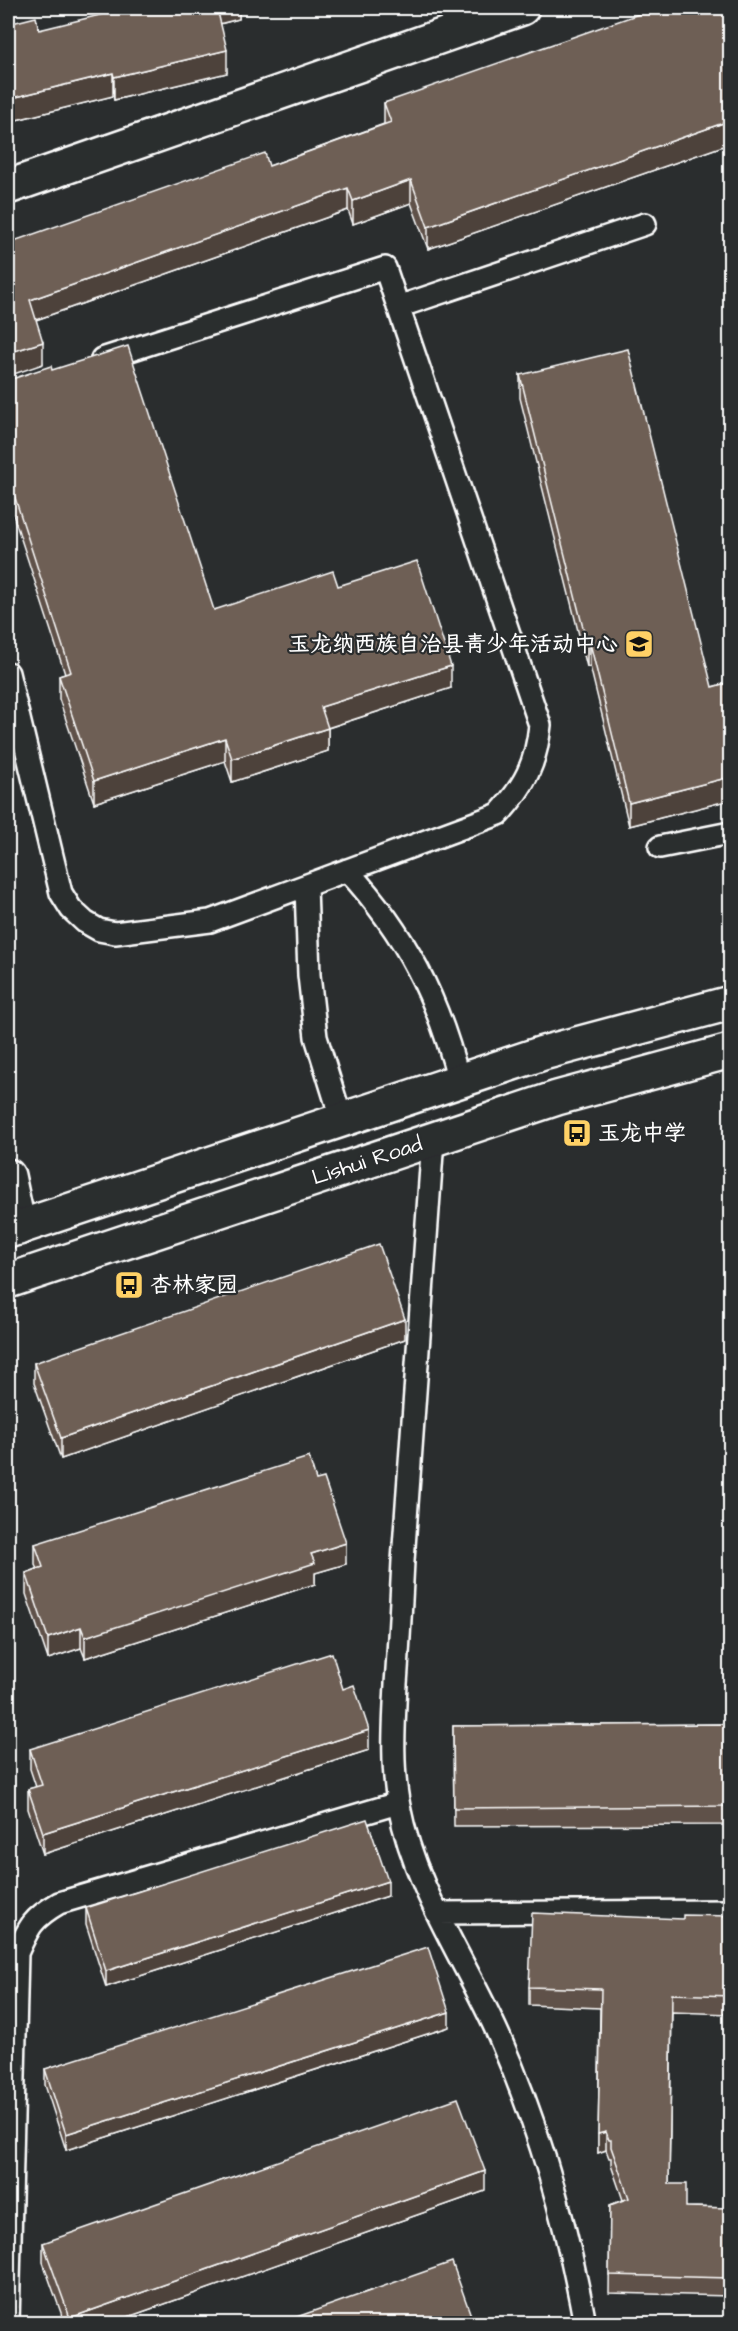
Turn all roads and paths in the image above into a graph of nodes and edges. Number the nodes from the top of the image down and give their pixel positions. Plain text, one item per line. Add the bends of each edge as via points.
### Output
1 (522, 8) edge
2 (8, 187) edge
3 (645, 224) dead end
4 (398, 307) junction
5 (85, 364) edge
6 (8, 673) edge
7 (730, 833) edge
8 (660, 847) dead end
9 (347, 870) junction
10 (306, 886) junction
11 (730, 1003) edge
12 (730, 1051) edge
13 (459, 1081) junction
14 (342, 1120) junction
15 (433, 1139) junction
16 (8, 1176) edge
17 (13, 1230) edge
18 (8, 1281) edge
19 (398, 1803) junction
20 (730, 1911) edge
21 (437, 1913) junction
22 (8, 2324) edge
23 (585, 2324) edge

1 - 2 street
3 - 4 lane
4 - 5 lane via 385,268
4 - 9 lane via 540,725 529,773 499,814
6 - 10 lane via 61,893 85,922 115,933 210,921
7 - 8 lane
9 - 10 lane
9 - 13 lane via 370,895 414,959 433,998
10 - 14 lane via 316,1037
11 - 13 street, Lishui Road via 543,1053
12 - 15 street, Lishui Road via 557,1098
13 - 14 street, Lishui Road
14 - 17 street, Lishui Road
15 - 18 street, Lishui Road
15 - 19 lane via 394,1733
16 - 17 street
19 - 21 lane via 412,1855
19 - 22 lane via 59,1903 29,1926 17,1953
20 - 21 lane
21 - 23 lane via 499,2036 531,2118 557,2202

